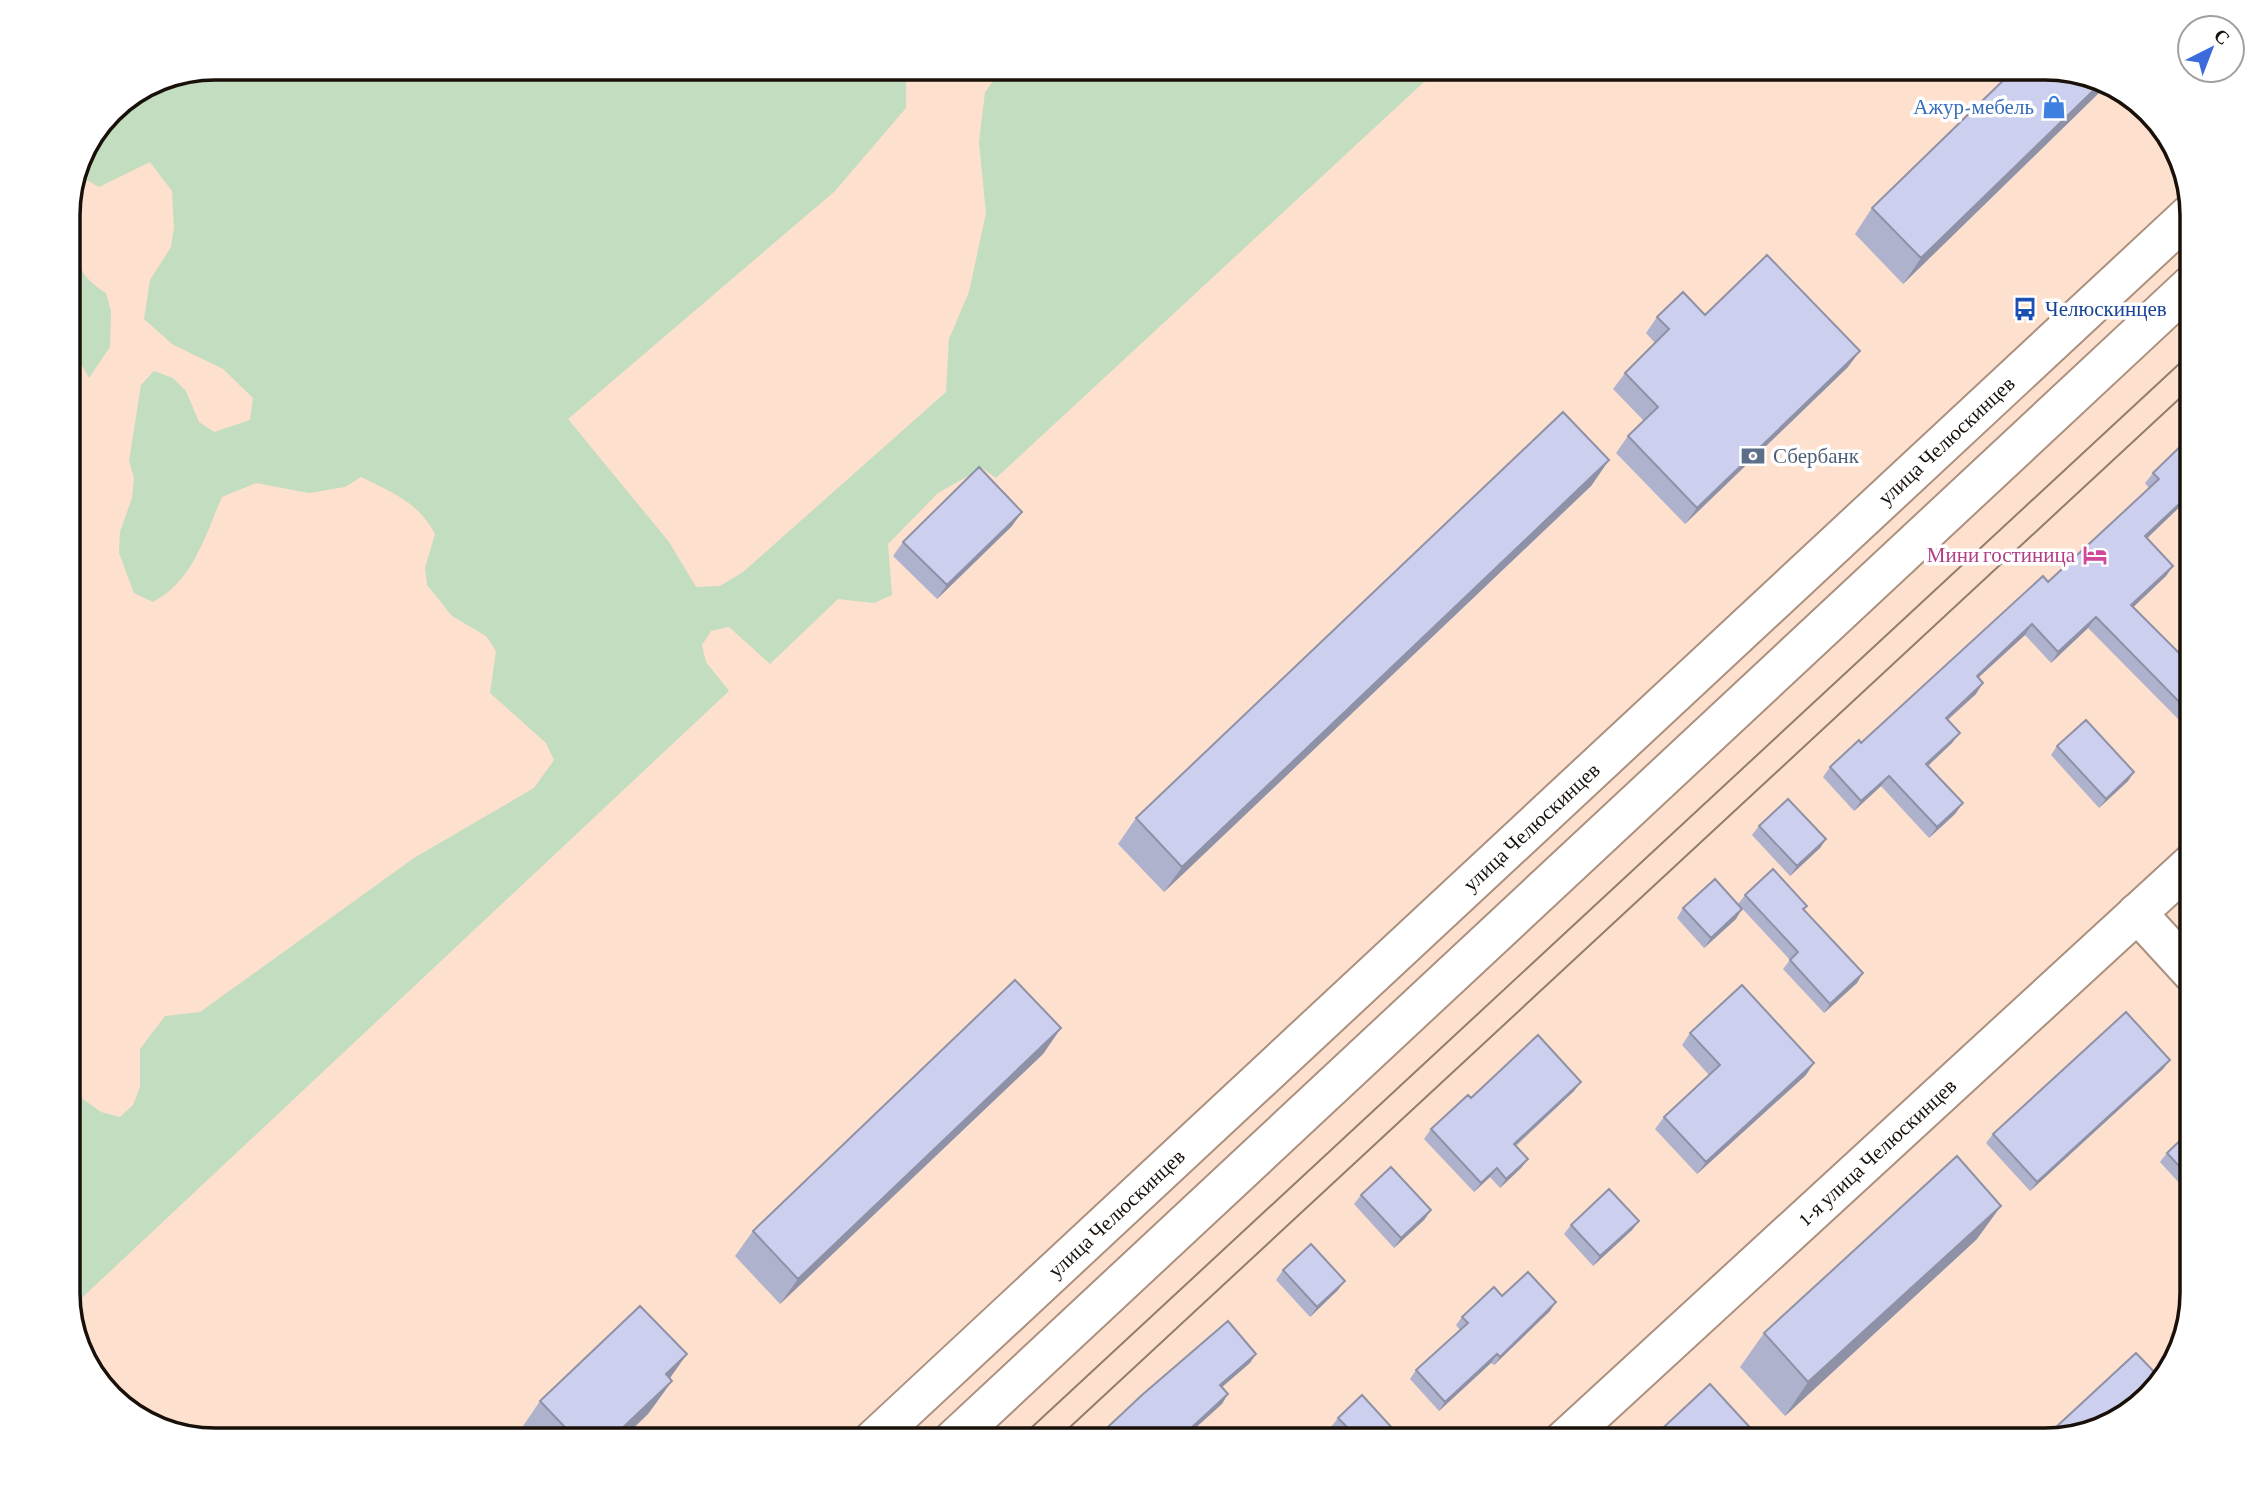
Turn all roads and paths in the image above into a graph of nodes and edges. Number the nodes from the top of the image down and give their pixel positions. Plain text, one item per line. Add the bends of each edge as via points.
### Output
1 (2180, 223) edge
2 (2180, 295) edge
3 (1966, 423) junction
4 (2001, 461) junction
5 (2180, 874) edge
6 (2137, 913) junction
7 (2180, 960) edge
8 (1260, 1080) junction
9 (1298, 1119) junction
10 (887, 1428) edge
11 (966, 1428) edge
12 (1577, 1428) edge

1 - 3 main road, улица Челюскинцев
2 - 4 main road
3 - 4 main road
3 - 8 main road, улица Челюскинцев
4 - 9 main road
5 - 6 main road, 1-я улица Челюскинцев
6 - 7 main road
6 - 12 main road, 1-я улица Челюскинцев
8 - 9 main road
8 - 10 main road, улица Челюскинцев
9 - 11 main road

